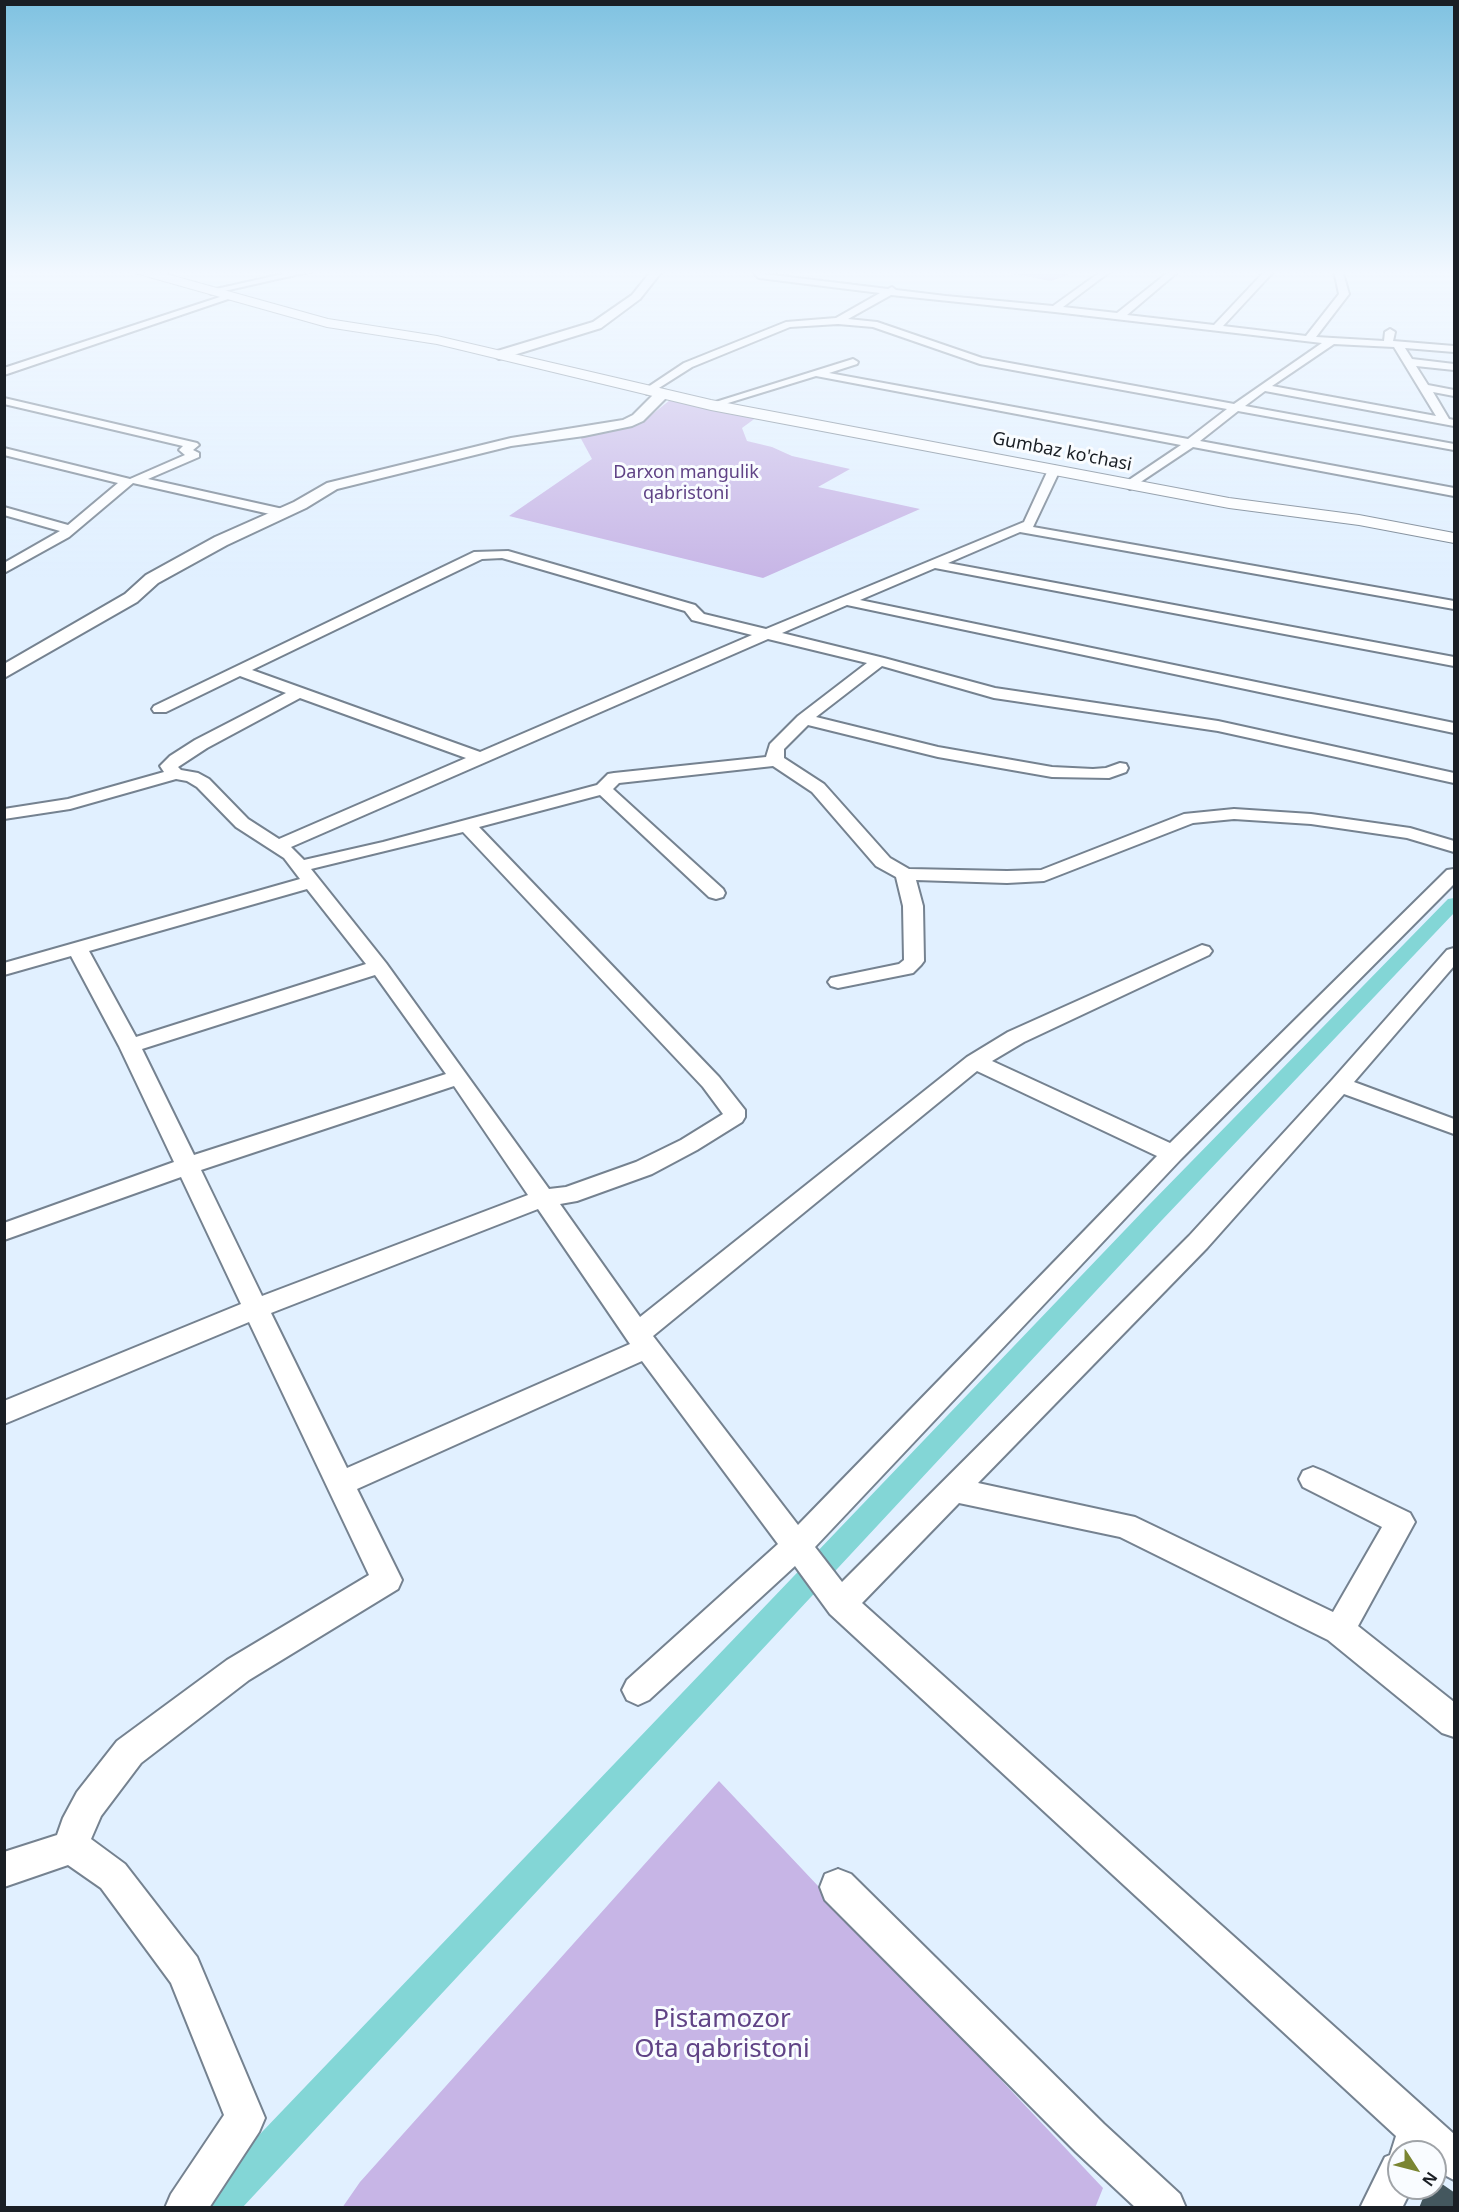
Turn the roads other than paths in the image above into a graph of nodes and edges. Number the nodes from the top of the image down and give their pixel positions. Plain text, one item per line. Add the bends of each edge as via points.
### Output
1 (573, 373) edge
2 (678, 373) edge
3 (815, 373) edge
4 (816, 373) edge
5 (1045, 373) edge
6 (1283, 373) edge
7 (1415, 373) edge
8 (1263, 387) junction
9 (1425, 388) junction
10 (654, 393) junction
11 (1455, 393) edge
12 (4, 401) edge
13 (711, 405) junction
14 (1239, 407) junction
15 (1450, 422) edge
16 (1189, 444) junction
17 (1455, 447) edge
18 (4, 451) edge
19 (1054, 470) junction
20 (132, 481) junction
21 (1130, 485) junction
22 (1455, 492) edge
23 (4, 510) edge
24 (283, 513) junction
25 (1017, 528) junction
26 (69, 529) junction
27 (1455, 538) edge
28 (933, 564) junction
29 (4, 569) edge
30 (846, 601) junction
31 (1455, 605) edge
32 (769, 633) junction
33 (879, 661) junction
34 (1455, 662) edge
35 (240, 671) junction
36 (4, 672) edge
37 (300, 692) junction
38 (160, 709) dead end
39 (804, 719) junction
40 (1455, 728) edge
41 (481, 758) junction
42 (776, 761) junction
43 (1120, 768) dead end
44 (175, 774) junction
45 (1455, 778) edge
46 (603, 789) junction
47 (4, 814) edge
48 (468, 826) junction
49 (277, 846) junction
50 (1455, 847) edge
51 (305, 874) junction
52 (905, 874) junction
53 (1455, 874) edge
54 (716, 893) dead end
55 (77, 948) junction
56 (1202, 951) dead end
57 (1454, 956) edge
58 (379, 967) junction
59 (4, 969) edge
60 (838, 982) dead end
61 (130, 1046) junction
62 (975, 1062) junction
63 (459, 1077) junction
64 (1340, 1085) junction
65 (1455, 1127) edge
66 (1173, 1154) junction
67 (187, 1166) junction
68 (543, 1198) junction
69 (4, 1232) edge
70 (254, 1309) junction
71 (642, 1341) junction
72 (4, 1413) edge
73 (1313, 1479) dead end
74 (340, 1484) junction
75 (952, 1490) junction
76 (796, 1546) junction
77 (841, 1604) junction
78 (1339, 1630) junction
79 (638, 1690) dead end
80 (1455, 1722) edge
81 (72, 1848) junction
82 (4, 1870) edge
83 (838, 1887) dead end
84 (1412, 2140) edge
85 (1387, 2194) edge
86 (185, 2208) edge
87 (1166, 2208) edge
88 (1380, 2208) edge

1 - 10 main road, Gumbaz ko'chasi
2 - 10 street
3 - 13 street
4 - 16 street
5 - 14 street
6 - 8 street
7 - 9 street
8 - 14 street
8 - 15 street
9 - 11 street
9 - 15 street
10 - 13 main road, Gumbaz ko'chasi
10 - 24 street via 638,418 627,423 511,442 358,478 332,486
12 - 20 street via 193,445 186,450 195,454
13 - 19 main road, Gumbaz ko'chasi
14 - 16 street
14 - 17 street
16 - 21 street
16 - 22 street
18 - 20 street
19 - 21 main road, Gumbaz ko'chasi
19 - 25 street via 1029,524
20 - 24 street
20 - 26 street
21 - 27 main road, Gumbaz ko'chasi
23 - 26 street
24 - 36 street via 152,579 131,598
25 - 28 street
25 - 31 street
26 - 29 street
28 - 30 street
28 - 34 street
30 - 32 street
30 - 40 street
32 - 33 street
32 - 35 street via 697,616 690,608 514,556 487,553
32 - 41 street
33 - 39 street
33 - 45 street via 994,693 1218,726
35 - 37 street
35 - 38 street
37 - 41 street
37 - 44 street via 176,760 168,766
39 - 42 street via 776,748
39 - 43 street via 938,752 1052,772 1093,774
41 - 49 street
42 - 46 street via 625,776 610,780
42 - 52 street via 818,788 883,862
44 - 47 street via 70,804
44 - 49 street via 203,783 242,823
46 - 48 street
46 - 54 street
48 - 51 street
48 - 68 street via 711,1082 735,1114 689,1145 644,1167 569,1195
49 - 51 street via 290,854
50 - 52 street via 1410,833 1311,819 1234,814 1190,818 1044,875
51 - 55 street
51 - 58 street
52 - 60 street via 913,906 914,961 906,969
53 - 66 street
55 - 59 street
55 - 61 street
56 - 62 street via 1016,1037
57 - 64 street
58 - 61 street
58 - 63 street
61 - 67 street
62 - 66 street
62 - 71 street
63 - 67 street
63 - 68 street
64 - 65 street
64 - 75 street via 1198,1242
66 - 76 street
67 - 69 street
67 - 70 street
68 - 70 street
68 - 71 street
70 - 72 street
70 - 74 street
71 - 74 street
71 - 76 street
73 - 78 street via 1400,1522
74 - 81 street via 387,1580 238,1670 129,1752 89,1804 75,1830
75 - 77 street
75 - 78 street via 1125,1526
76 - 77 street
76 - 79 street
77 - 84 street
78 - 80 street
81 - 82 street
81 - 86 street via 113,1876 184,1970 245,2118
83 - 87 street via 1090,2138
85 - 88 street

